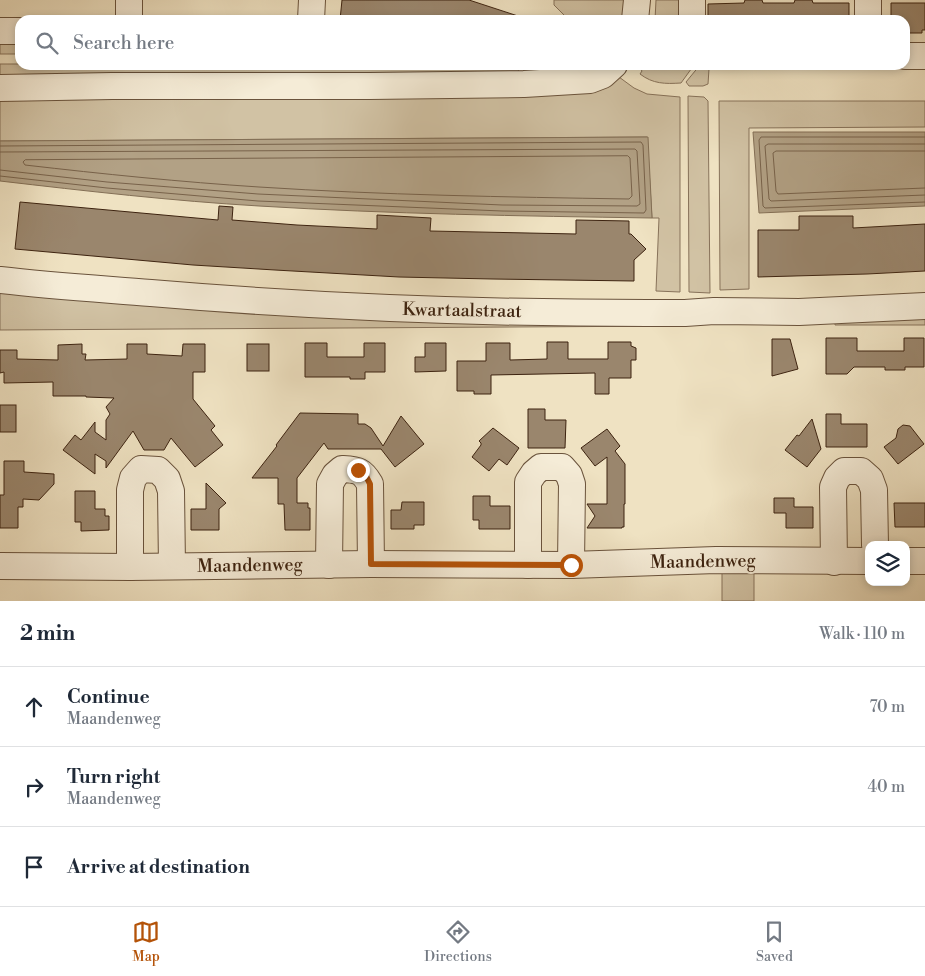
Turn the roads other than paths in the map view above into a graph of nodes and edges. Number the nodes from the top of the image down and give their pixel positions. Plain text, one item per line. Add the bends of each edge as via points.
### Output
1 (129, 0) edge
2 (312, 0) edge
3 (637, 0) edge
4 (692, 0) edge
5 (868, 0) edge
6 (129, 15) edge
7 (311, 15) edge
8 (636, 15) edge
9 (692, 15) edge
10 (868, 15) edge
11 (0, 31) edge
12 (15, 31) edge
13 (910, 56) edge
14 (925, 56) edge
15 (608, 70) edge
16 (0, 88) edge
17 (0, 280) edge
18 (925, 306) edge
19 (874, 541) edge
20 (865, 561) edge
21 (910, 561) edge
22 (925, 561) edge
23 (834, 562) junction
24 (329, 564) junction
25 (371, 564) junction
26 (528, 565) junction
27 (571, 565) junction
28 (0, 566) edge
29 (172, 566) junction
30 (130, 567) junction

1 - 6 street
2 - 7 street
3 - 8 street
4 - 9 street
5 - 10 street
11 - 12 street
13 - 14 street
15 - 16 street via 590,80 524,84
17 - 18 street, Kwartaalstraat via 235,300 472,311 799,312
19 - 23 street via 874,490 870,478 861,471 844,472 833,487
20 - 23 street, Maandenweg
21 - 22 street
23 - 27 street, Maandenweg via 716,560
24 - 25 street, Maandenweg
24 - 25 street, Maandenweg via 330,484 342,469 358,470 370,484
24 - 29 street, Maandenweg
25 - 26 street, Maandenweg
26 - 27 street, Maandenweg
26 - 27 street via 528,482 541,467 562,467 572,484
28 - 30 street, Maandenweg
29 - 30 street, Maandenweg
29 - 30 street, Maandenweg via 171,491 167,479 158,470 141,469 133,478 130,490

